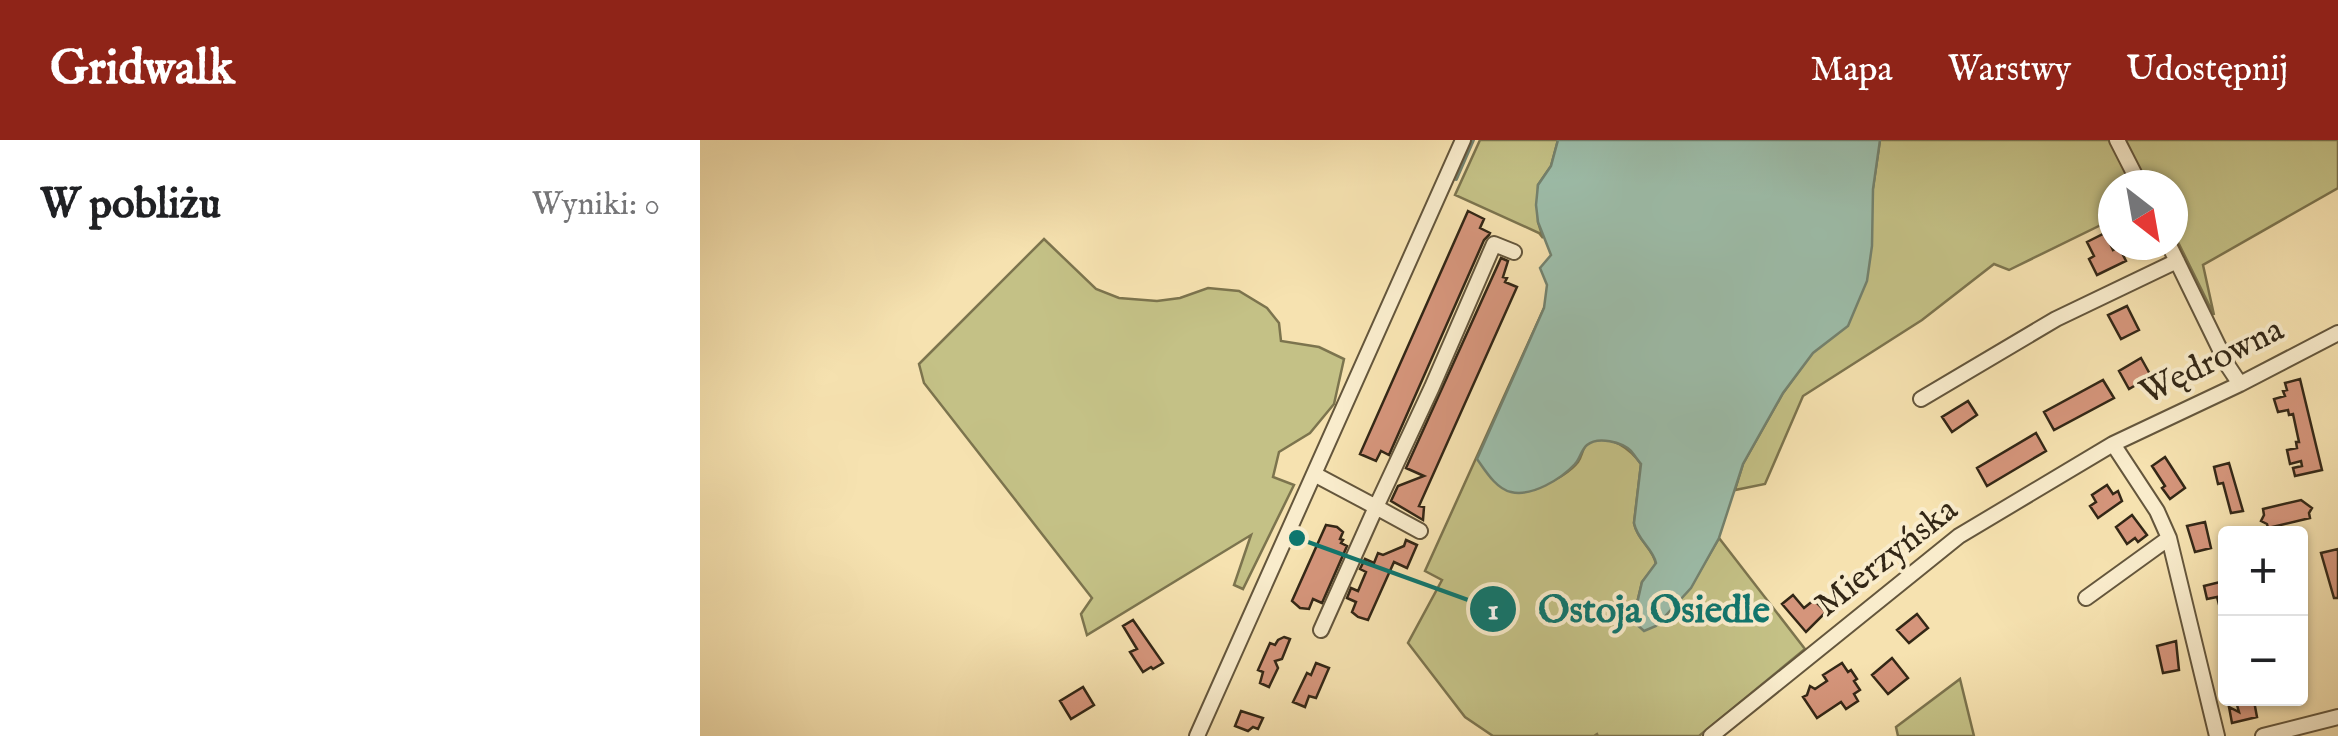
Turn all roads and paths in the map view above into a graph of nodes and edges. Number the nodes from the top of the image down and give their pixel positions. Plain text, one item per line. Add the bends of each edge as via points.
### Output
1 (1463, 140) edge
2 (2117, 140) edge
3 (2132, 170) edge
4 (1514, 252) dead end
5 (2177, 261) joint
6 (2338, 332) edge
7 (2240, 384) junction
8 (1921, 399) dead end
9 (2113, 444) junction
10 (1314, 474) junction
11 (1376, 506) junction
12 (1420, 531) dead end
13 (2169, 538) junction
14 (2086, 598) dead end
15 (1321, 630) dead end
16 (2338, 717) edge
17 (1199, 736) edge
18 (1711, 736) edge
19 (2217, 736) edge
20 (2264, 736) edge

1 - 10 street
2 - 3 street
4 - 11 street via 1494,244
5 - 7 street
5 - 8 street via 2056,320
6 - 7 street, Wędrowna
7 - 9 street, Wędrowna
9 - 13 street
9 - 18 street, Mierzyńska via 1959,536
10 - 11 street
10 - 17 street
11 - 12 street
11 - 15 street
13 - 14 street
13 - 19 street
16 - 20 street

